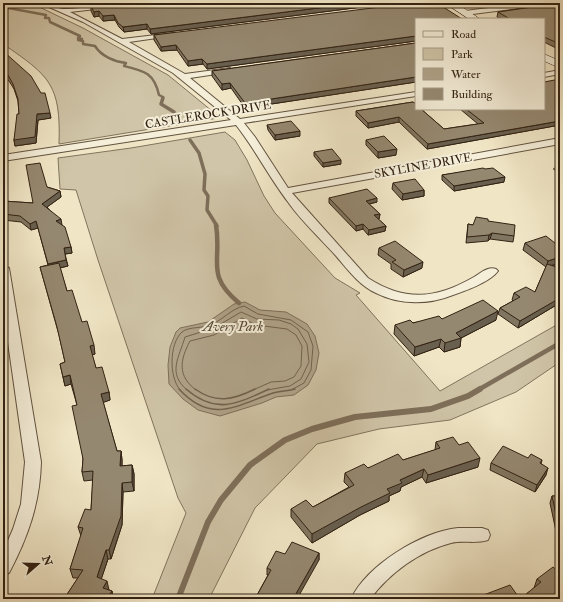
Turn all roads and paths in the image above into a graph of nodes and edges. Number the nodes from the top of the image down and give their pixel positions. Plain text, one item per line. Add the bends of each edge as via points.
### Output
1 (43, 3) edge
2 (130, 3) edge
3 (450, 3) edge
4 (542, 3) edge
5 (519, 4) edge
6 (61, 11) junction
7 (465, 13) junction
8 (473, 18) edge
9 (179, 33) edge
10 (121, 41) junction
11 (545, 58) edge
12 (560, 65) edge
13 (236, 69) edge
14 (560, 72) edge
15 (545, 74) edge
16 (184, 76) junction
17 (415, 94) edge
18 (238, 122) junction
19 (560, 141) edge
20 (3, 158) edge
21 (560, 168) edge
22 (560, 172) edge
23 (286, 191) junction
24 (3, 268) edge
25 (492, 271) dead end
26 (482, 535) dead end
27 (3, 568) edge
28 (360, 599) edge

1 - 6 street
2 - 6 street
3 - 7 main road
4 - 5 street
5 - 7 street
6 - 10 street
7 - 8 main road
9 - 10 street
10 - 16 street
11 - 12 main road
13 - 16 street
14 - 15 street
16 - 18 street
17 - 18 street, CASTLEROCK DRIVE
18 - 20 street, CASTLEROCK DRIVE
18 - 23 street
19 - 23 street, SKYLINE DRIVE
21 - 22 lane via 556,169
23 - 25 street via 364,280 386,296 410,300 450,294
24 - 27 street via 33,462 33,485 27,516
26 - 28 street via 452,536 419,548 389,567

